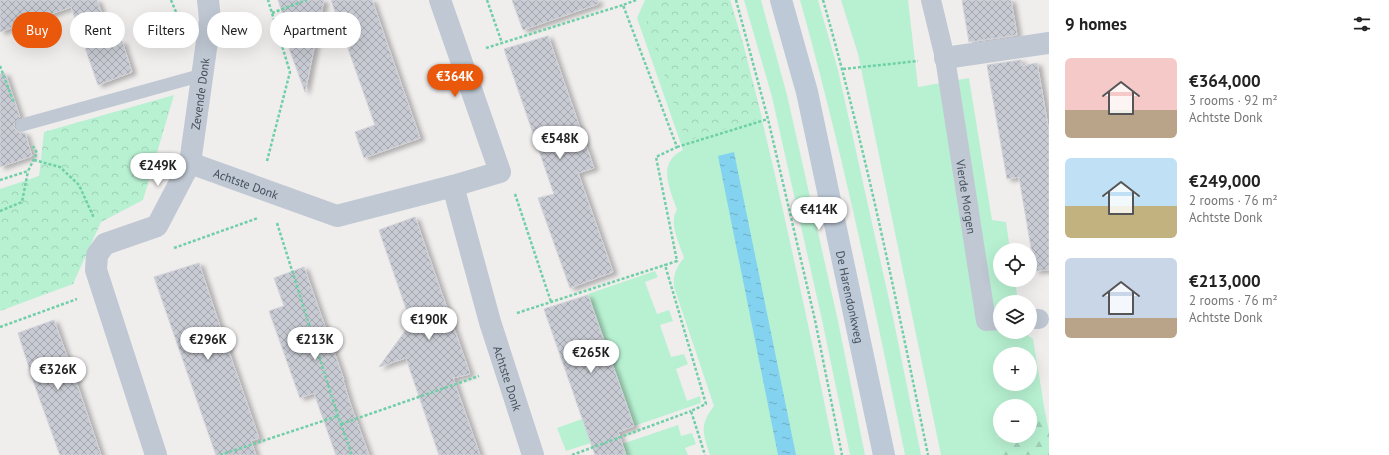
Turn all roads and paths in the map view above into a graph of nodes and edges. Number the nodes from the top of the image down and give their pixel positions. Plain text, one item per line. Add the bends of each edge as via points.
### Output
1 (208, 0) edge
2 (268, 0) edge
3 (308, 0) edge
4 (440, 0) edge
5 (487, 0) edge
6 (636, 0) edge
7 (736, 0) edge
8 (781, 0) edge
9 (823, 0) edge
10 (931, 0) edge
11 (622, 5) junction
12 (272, 12) edge
13 (275, 12) edge
14 (502, 43) junction
15 (1049, 43) edge
16 (283, 48) edge
17 (458, 56) junction
18 (945, 58) junction
19 (0, 66) edge
20 (843, 69) junction
21 (202, 75) junction
22 (768, 119) junction
23 (22, 125) junction
24 (677, 147) junction
25 (34, 160) junction
26 (190, 163) junction
27 (28, 171) junction
28 (500, 172) junction
29 (0, 180) edge
30 (453, 186) junction
31 (260, 188) junction
32 (278, 204) junction
33 (0, 211) edge
34 (106, 244) junction
35 (171, 250) dead end
36 (665, 266) junction
37 (102, 289) junction
38 (551, 302) junction
39 (993, 320) edge
40 (490, 322) junction
41 (0, 327) edge
42 (504, 367) junction
43 (691, 411) junction
44 (338, 416) junction
45 (341, 424) junction
46 (156, 455) edge
47 (220, 455) edge
48 (352, 455) edge
49 (533, 455) edge
50 (572, 455) edge
51 (705, 455) edge
52 (842, 455) edge
53 (884, 455) edge
54 (928, 455) edge

1 - 21 street, Zevende Donk via 210,20
2 - 12 path
3 - 13 path
4 - 17 street
5 - 14 path
6 - 11 path
7 - 22 path
8 - 53 main road, De Harendonkweg via 807,92
9 - 20 path
10 - 18 street, Vierde Morgen
11 - 14 path
11 - 24 path
14 - 17 path
15 - 18 street
16 - 31 path via 290,72
17 - 28 street
18 - 20 path
18 - 39 street, Vierde Morgen via 986,321
19 - 23 path
20 - 54 path via 901,319
21 - 23 lane
21 - 26 street, Zevende Donk
22 - 24 path
22 - 52 path via 815,320
23 - 25 path via 37,153
24 - 36 path via 656,157 677,261
25 - 27 path
25 - 34 path via 60,167 79,185
26 - 31 street, Achtste Donk
26 - 34 street via 157,226
27 - 29 path
27 - 33 path via 22,202
28 - 30 street, Achtste Donk
28 - 38 path via 510,181
30 - 32 street, Achtste Donk via 338,216
30 - 40 street, Achtste Donk
31 - 32 street, Achtste Donk
32 - 35 path
32 - 44 path
34 - 37 street via 97,255 96,270
36 - 38 path
36 - 43 path via 706,404
37 - 41 path
37 - 46 street
38 - 40 path
40 - 42 street, Achtste Donk
42 - 45 path
42 - 49 street, Achtste Donk
43 - 50 path
43 - 51 path
44 - 45 path
44 - 47 path
45 - 48 path

